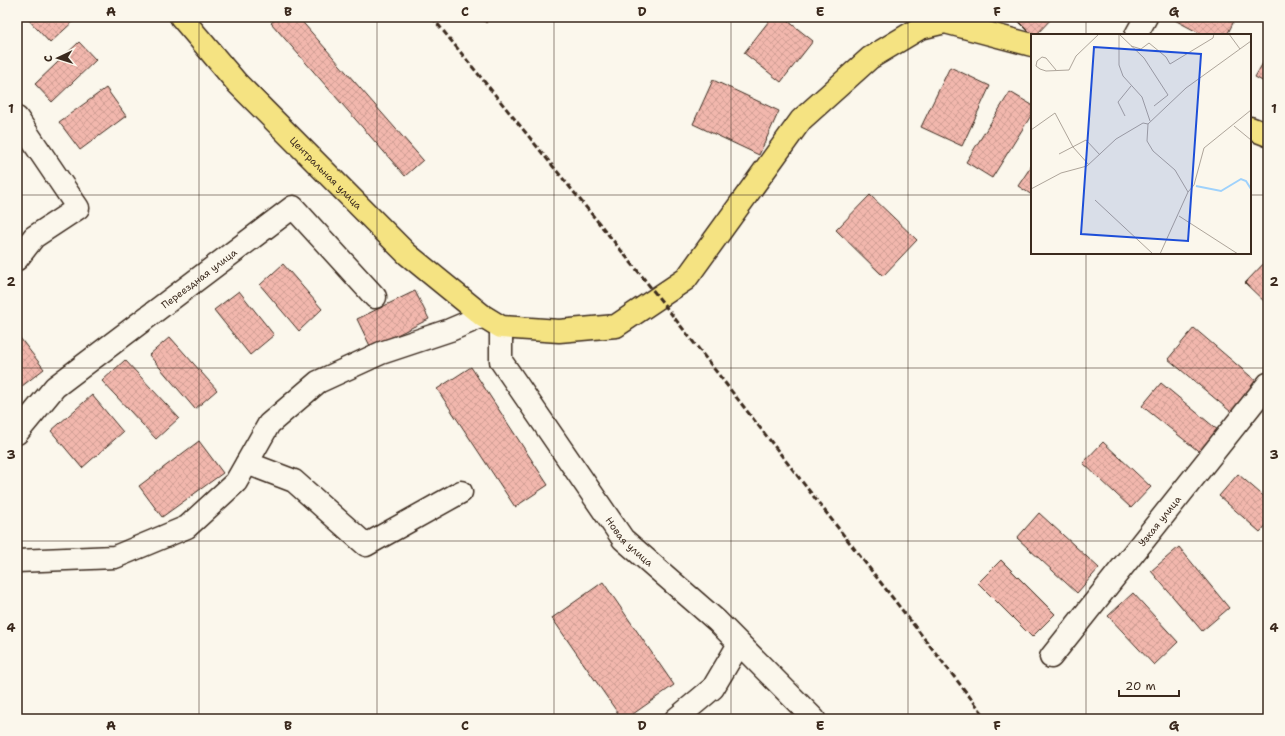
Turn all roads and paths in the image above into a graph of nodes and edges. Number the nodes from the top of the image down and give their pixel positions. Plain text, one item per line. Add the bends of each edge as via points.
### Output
1 (181, 17) edge
2 (1146, 17) edge
3 (942, 19) edge
4 (1137, 34) edge
5 (1031, 45) edge
6 (17, 118) edge
7 (1251, 128) edge
8 (1268, 135) edge
9 (17, 259) edge
10 (375, 297) dead end
11 (483, 316) junction
12 (501, 327) junction
13 (1268, 384) edge
14 (17, 433) edge
15 (247, 463) junction
16 (461, 492) dead end
17 (17, 561) edge
18 (740, 644) junction
19 (1051, 657) dead end
20 (813, 718) edge
21 (676, 719) edge

1 - 11 main road, Центральная улица via 237,83 407,254
2 - 4 street
3 - 5 main road
3 - 12 main road via 920,28 870,58 801,120 686,279 616,326 559,331
6 - 9 street via 78,208 34,237
7 - 8 main road
10 - 14 street, Переездная улица via 294,207 55,387
11 - 12 main road, Центральная улица
11 - 15 street via 382,353 318,382 269,424
12 - 18 street, Новая улица via 501,361 623,538
13 - 19 street, Узкая улица
15 - 16 street via 294,481 366,545
15 - 17 street via 236,482 187,527 115,557
18 - 20 street, Новая улица
18 - 21 street via 713,688

